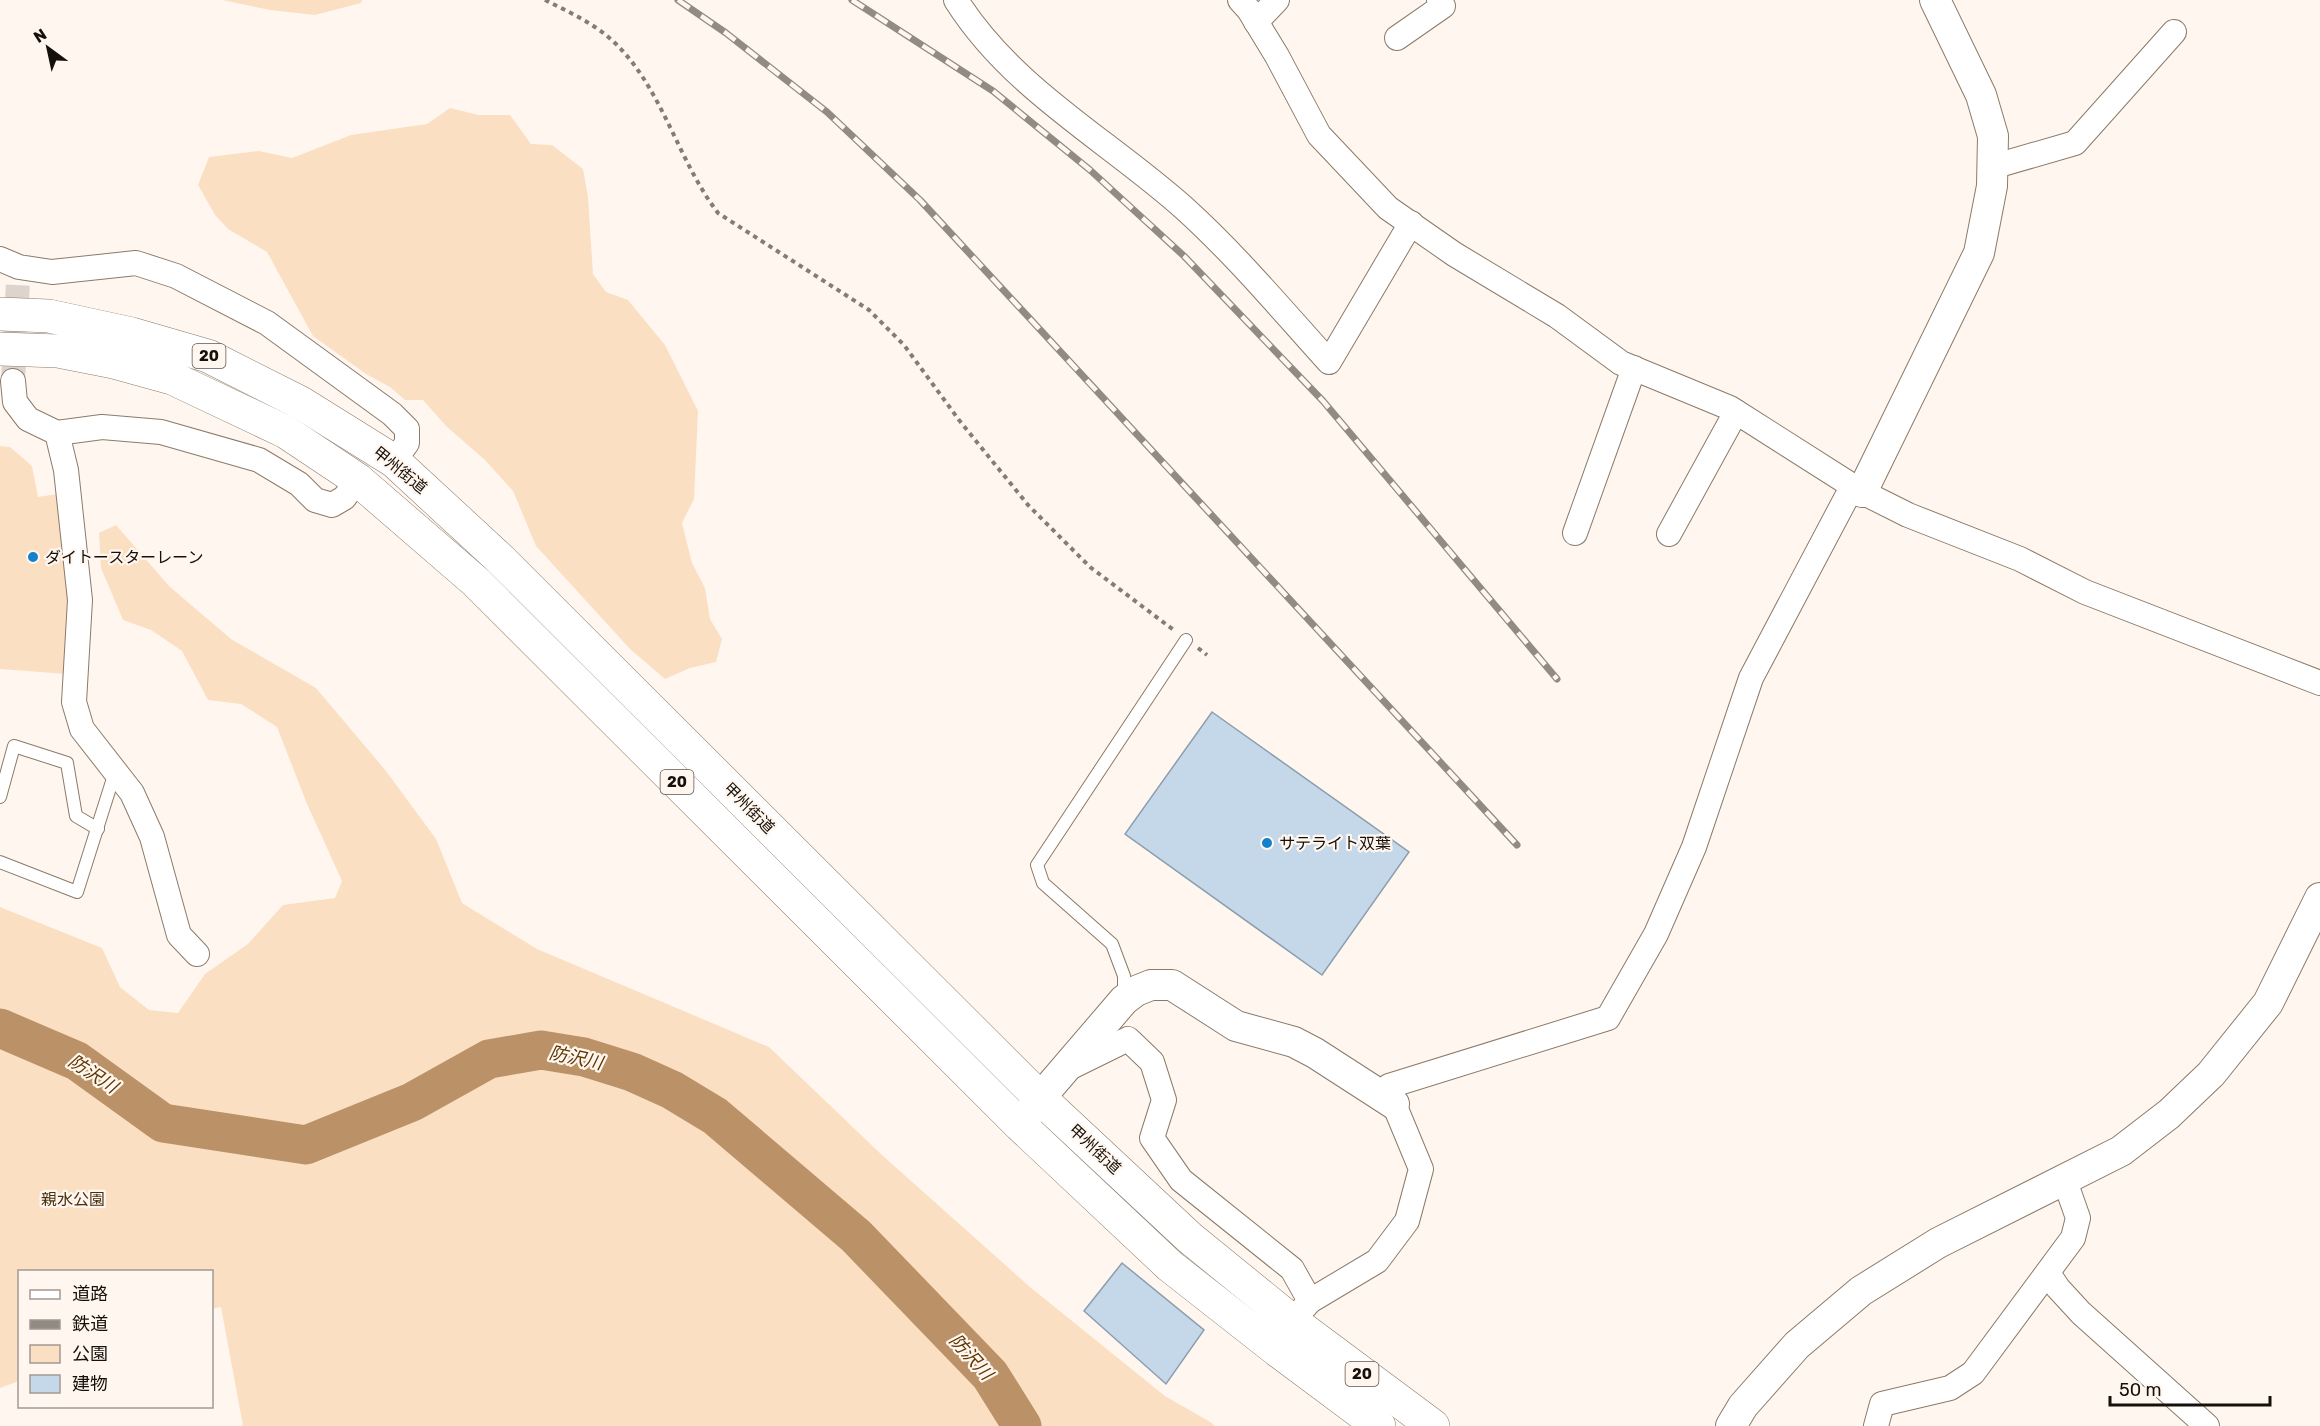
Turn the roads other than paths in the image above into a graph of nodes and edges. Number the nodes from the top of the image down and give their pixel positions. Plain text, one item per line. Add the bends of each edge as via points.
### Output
1 (956, 0) edge
2 (1240, 0) edge
3 (1277, 0) edge
4 (1935, 0) edge
5 (1445, 2) edge
6 (1257, 22) junction
7 (2174, 32) dead end
8 (1397, 38) dead end
9 (1992, 167) junction
10 (1411, 223) junction
11 (13, 269) edge
12 (0, 314) edge
13 (0, 349) edge
14 (1634, 369) junction
15 (13, 381) tunnel mouth
16 (1736, 412) junction
17 (57, 433) junction
18 (394, 461) junction
19 (358, 480) junction
20 (1857, 490) junction
21 (1575, 533) dead end
22 (1669, 534) dead end
23 (1186, 640) road end
24 (2320, 683) edge
25 (115, 772) junction
26 (0, 797) edge
27 (98, 829) junction
28 (0, 862) edge
29 (2320, 898) edge
30 (197, 954) dead end
31 (1124, 1000) junction
32 (1062, 1072) junction
33 (1040, 1098) junction
34 (1394, 1104) junction
35 (1020, 1125) junction
36 (2065, 1181) junction
37 (2048, 1274) junction
38 (1301, 1311) junction
39 (1379, 1426) edge
40 (1433, 1426) edge
41 (1731, 1426) edge
42 (1876, 1426) edge
43 (2207, 1426) edge

1 - 10 street via 1028,84 1185,209 1329,362
2 - 6 street
3 - 6 street
4 - 9 street via 1981,95 1993,136
5 - 8 street
6 - 10 street via 1319,135 1388,208
7 - 9 street via 2075,143
9 - 20 street via 1979,253
10 - 14 street
11 - 18 street via 52,272 136,263 176,276 267,323 392,414 407,429 407,443
12 - 18 highway, 甲州街道 / 20 via 49,316 208,356 301,402
13 - 19 highway, 甲州街道 / 20 via 58,351 172,378 286,432
14 - 16 street
14 - 21 street
15 - 17 street via 15,402 28,419
16 - 20 street
16 - 22 street
17 - 19 street via 102,426 160,432 259,460 299,484 315,500 332,505 344,498
17 - 25 street via 66,470 80,600 74,702 82,729
18 - 33 highway, 甲州街道 / 20 via 499,558
19 - 35 highway, 甲州街道 / 20 via 476,582
20 - 24 street via 1908,515 2020,559 2085,592
20 - 34 street via 1751,678 1694,847 1656,934 1608,1018 1389,1086
23 - 31 lane via 1037,865 1043,883 1112,944 1124,976
25 - 27 lane
25 - 30 street via 132,794 153,837 179,935
26 - 27 lane via 14,746 67,763 76,816
27 - 28 lane via 77,892
29 - 36 street via 2268,1003 2211,1074 2169,1114 2121,1151
31 - 32 street
31 - 34 street via 1151,985 1172,985 1236,1026 1294,1042 1315,1053
32 - 33 street
32 - 38 street via 1128,1039 1152,1062 1164,1100 1152,1138 1181,1180 1292,1269
33 - 35 street
33 - 38 highway, 甲州街道 / 20 via 1190,1238
34 - 38 street via 1421,1169 1407,1221 1377,1261
35 - 39 highway, 甲州街道 / 20 via 1170,1266
36 - 37 street via 2078,1218 2073,1238
36 - 41 street via 1938,1243 1861,1291 1797,1346 1743,1406
37 - 42 street via 1973,1373 1950,1388 1882,1404
37 - 43 street via 2081,1313
38 - 40 highway, 甲州街道 / 20

